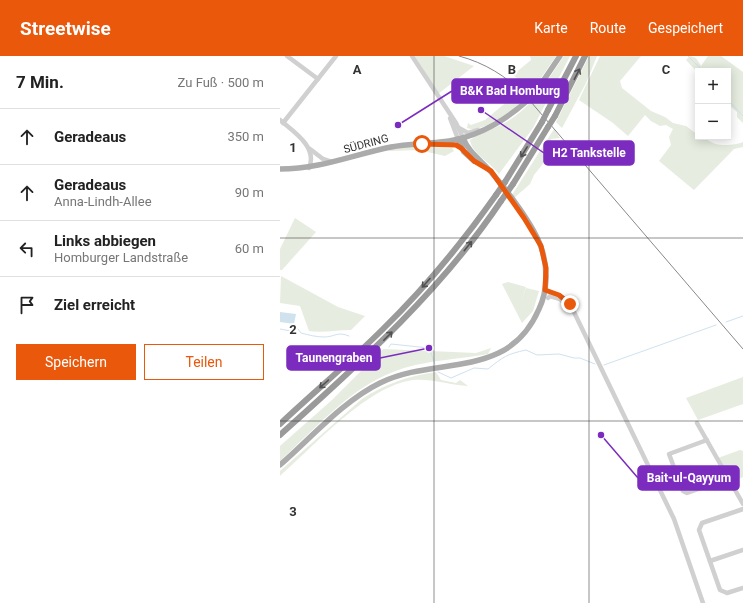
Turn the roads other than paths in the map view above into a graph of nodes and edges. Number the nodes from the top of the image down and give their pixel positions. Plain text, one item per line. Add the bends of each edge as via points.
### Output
1 (287, 56) edge
2 (336, 56) edge
3 (412, 56) edge
4 (560, 56) edge
5 (576, 56) edge
6 (585, 56) edge
7 (318, 79) junction
8 (450, 114) junction
9 (282, 121) edge
10 (459, 128) junction
11 (488, 128) junction
12 (460, 139) junction
13 (422, 144) junction
14 (308, 148) junction
15 (461, 148) junction
16 (336, 162) junction
17 (309, 168) junction
18 (488, 168) junction
19 (280, 169) edge
20 (545, 290) junction
21 (548, 298) dead end
22 (697, 423) dead end
23 (280, 424) edge
24 (280, 435) edge
25 (707, 440) junction
26 (280, 465) edge
27 (676, 474) junction
28 (727, 479) junction
29 (656, 482) junction
30 (743, 504) edge
31 (743, 509) edge
32 (673, 519) dead end
33 (743, 550) edge
34 (710, 561) junction
35 (743, 588) edge
36 (703, 603) edge

1 - 7 street
2 - 7 street
3 - 8 street
4 - 11 main road, SÜDRING, bridge via 537,90 508,116
5 -> 23 highway, bridge via 542,122 505,182 452,254 410,302
24 -> 6 highway, bridge via 358,365 416,308 454,265 513,184 555,116
7 - 9 street
8 - 10 street
8 - 12 street
9 - 14 street via 302,138
10 - 11 street via 468,133
10 - 12 street
11 - 12 main road, SÜDRING
12 - 13 main road, SÜDRING
12 - 15 main road
12 - 18 main road
13 - 15 main road via 454,144
13 - 16 main road, SÜDRING via 390,147
14 - 16 street via 324,159
14 - 17 street via 312,161
15 - 18 main road via 474,161
16 - 17 main road, SÜDRING
17 - 19 main road, SÜDRING
18 - 20 main road via 541,246 546,268
20 - 26 main road via 531,324 521,337 503,351 477,362 410,372 375,385 347,405
20 - 29 street via 559,295 571,306
21 - 32 street via 553,296 560,299 571,310
22 - 25 street
25 - 27 street via 671,452 669,457
25 - 28 street
27 - 28 street via 683,491 687,493
27 - 29 street
28 - 30 street
29 - 36 street via 674,519
31 - 34 street via 700,525 699,530
33 - 34 street
34 - 35 street via 723,592

